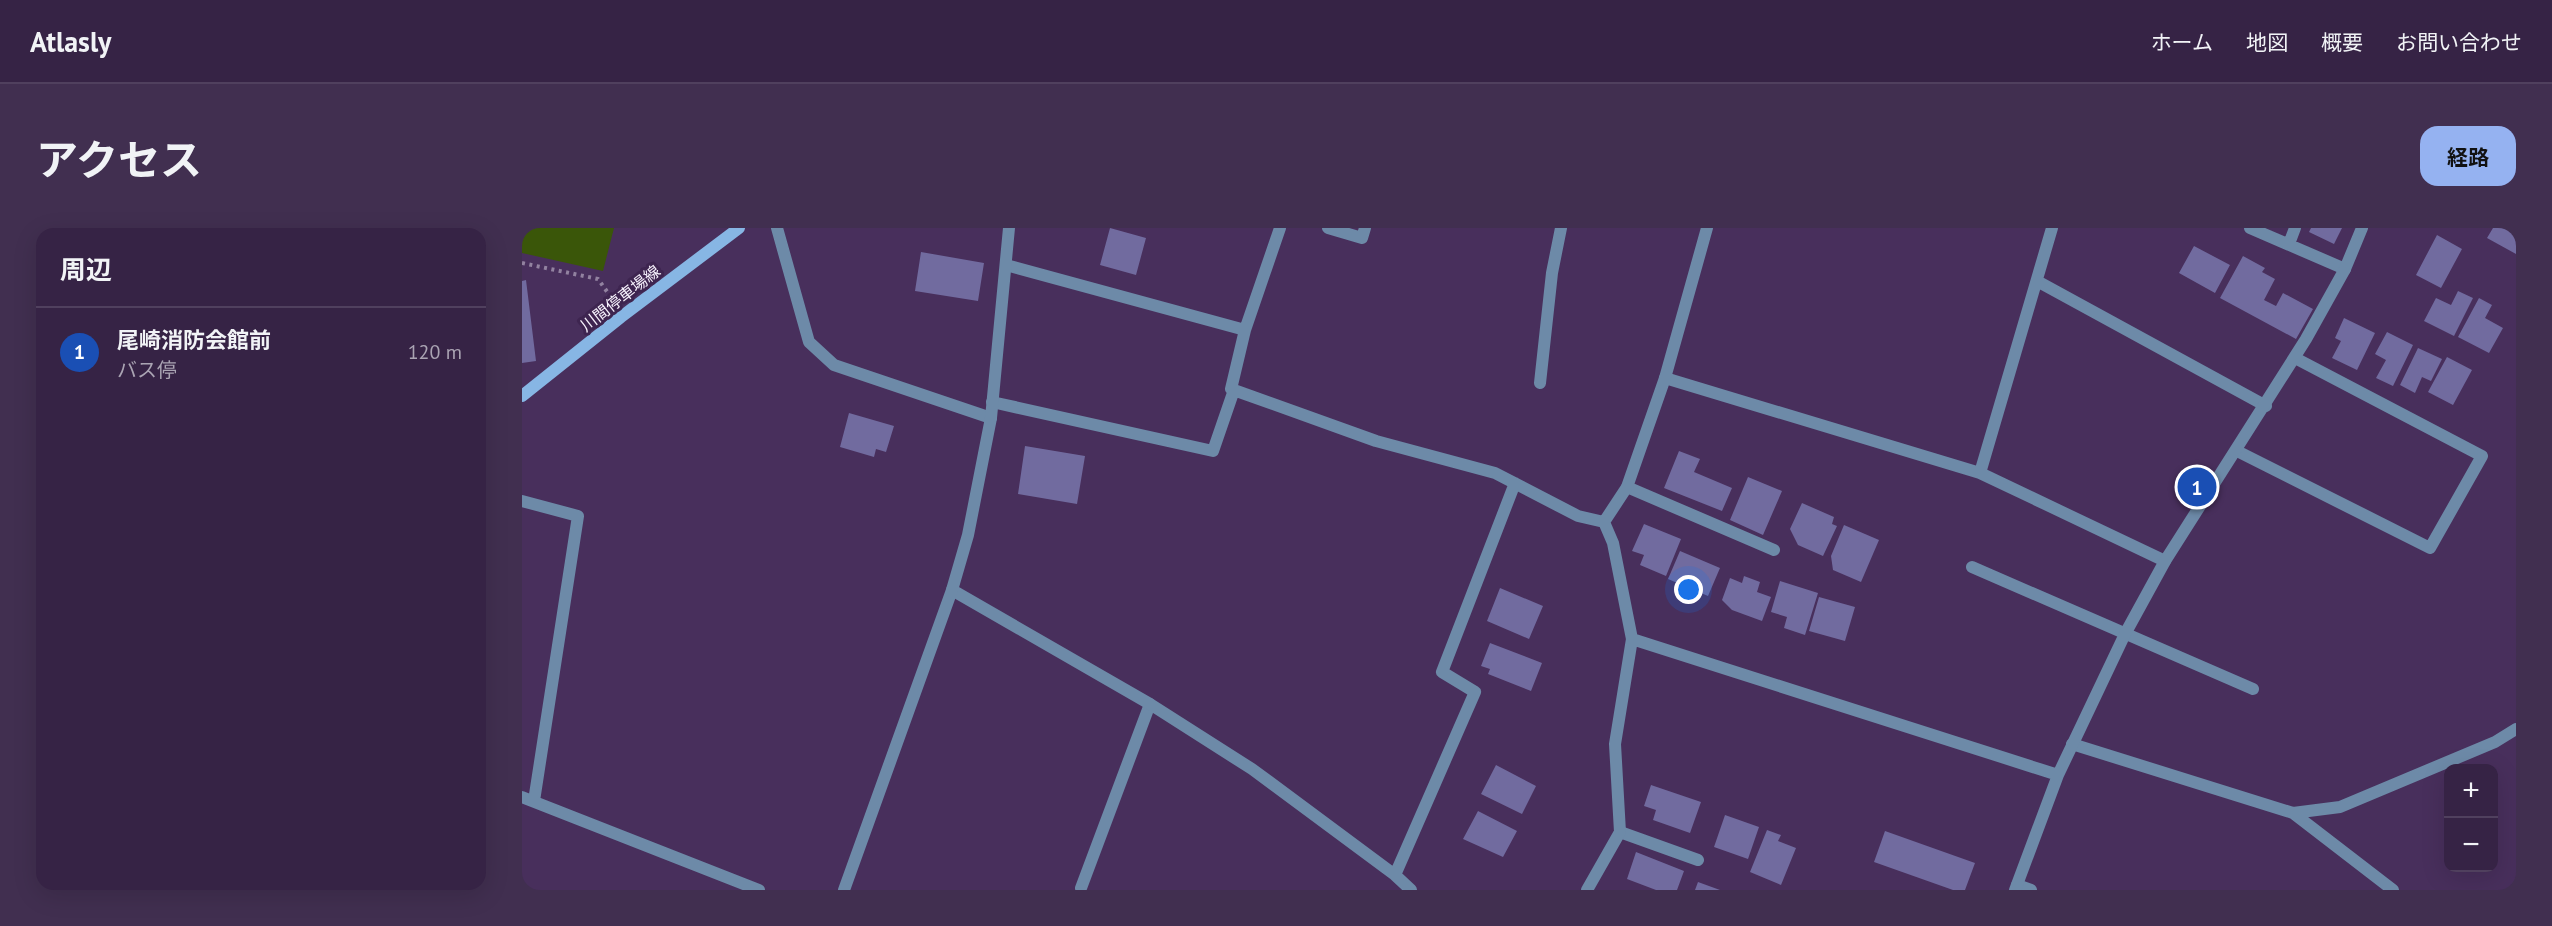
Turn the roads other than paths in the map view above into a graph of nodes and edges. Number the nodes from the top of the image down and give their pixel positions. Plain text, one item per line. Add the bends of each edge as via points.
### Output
1 (739, 228) edge
2 (777, 228) edge
3 (1009, 228) edge
4 (1280, 228) edge
5 (1328, 228) edge
6 (1365, 228) edge
7 (1561, 228) edge
8 (1707, 228) edge
9 (2052, 228) edge
10 (2250, 228) edge
11 (2295, 228) edge
12 (2362, 228) edge
13 (2289, 244) junction
14 (1006, 265) junction
15 (2345, 269) junction
16 (2037, 281) junction
17 (1245, 330) junction
18 (2295, 358) junction
19 (1665, 378) junction
20 (1540, 383) dead end
21 (1234, 390) junction
22 (522, 396) edge
23 (992, 402) junction
24 (2266, 406) junction
25 (991, 418) junction
26 (2237, 451) junction
27 (1980, 473) junction
28 (1515, 483) junction
29 (1627, 487) junction
30 (522, 501) edge
31 (1604, 522) junction
32 (1774, 550) dead end
33 (2166, 561) junction
34 (1972, 567) dead end
35 (952, 590) junction
36 (2125, 634) junction
37 (1632, 639) junction
38 (2253, 689) dead end
39 (1150, 704) junction
40 (2516, 729) edge
41 (2072, 744) junction
42 (2058, 775) junction
43 (522, 796) edge
44 (534, 801) junction
45 (2293, 813) junction
46 (1620, 832) junction
47 (1698, 860) dead end
48 (1395, 875) junction
49 (2016, 887) edge
50 (1081, 888) dead end
51 (759, 890) edge
52 (844, 890) edge
53 (1411, 890) edge
54 (1587, 890) edge
55 (2031, 890) edge
56 (2392, 890) edge

1 - 22 main road, 川間停車場線
2 - 25 street via 809,342 834,365
3 - 14 street
4 - 17 street
5 - 6 street via 1362,238
7 - 20 street
8 - 19 street
9 - 16 street
10 - 13 street
11 - 13 street
12 - 15 street
13 - 15 street
14 - 17 street
14 - 23 street
15 - 18 street
16 - 24 street
16 - 27 street
17 - 21 street via 1231,389
18 - 24 street
18 - 26 street via 2482,456 2430,548
19 - 27 street
19 - 29 street
21 - 23 street via 1213,451
21 - 28 street via 1376,441 1495,472
23 - 25 street
24 - 26 street
25 - 35 street via 970,525
26 - 33 street
27 - 33 street
28 - 31 street via 1578,516
28 - 48 street via 1442,672 1474,692
29 - 31 street
29 - 32 street
30 - 44 street via 578,516
31 - 37 street via 1613,543
33 - 36 street
34 - 36 street
35 - 39 street
35 - 52 street
36 - 38 street
36 - 41 street
37 - 42 street
37 - 46 street via 1615,744
39 - 48 street via 1252,769
39 - 50 street
40 - 45 street via 2495,742 2340,807
41 - 42 street
41 - 45 street
42 - 49 street
43 - 44 street
44 - 51 street
45 - 56 street
46 - 47 street
46 - 54 street
48 - 53 street
49 - 55 street

